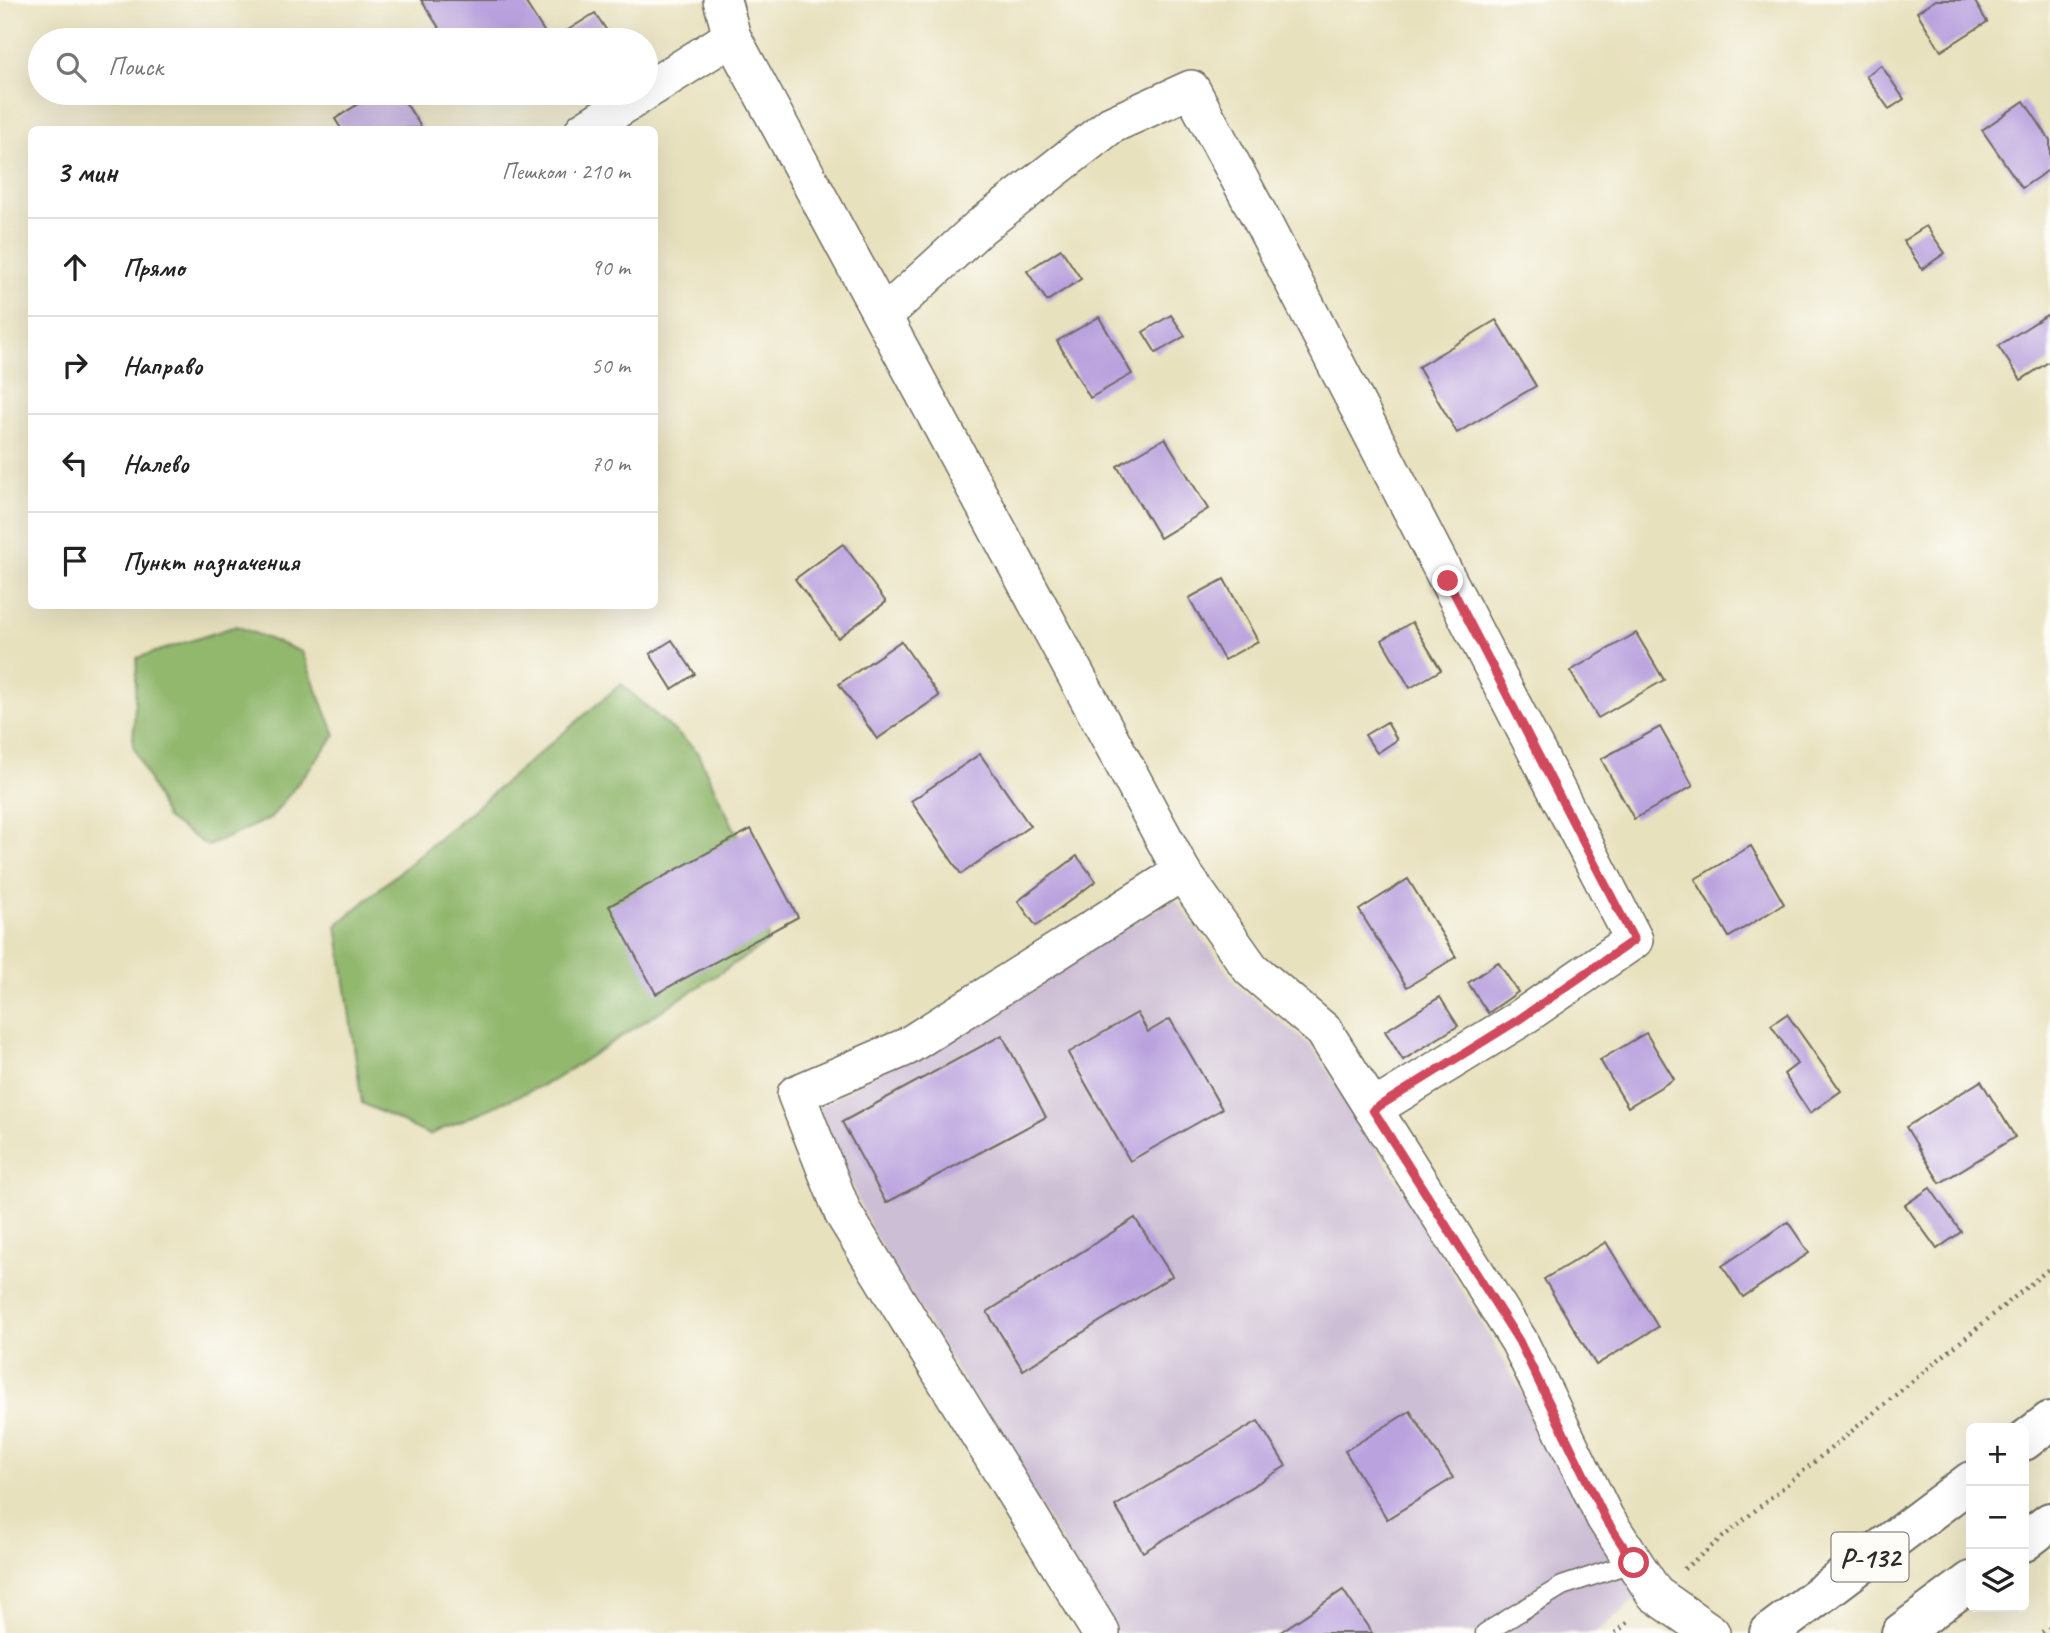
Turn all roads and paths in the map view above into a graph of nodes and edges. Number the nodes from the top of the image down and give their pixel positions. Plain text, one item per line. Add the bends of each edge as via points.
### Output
1 (722, 0) edge
2 (732, 37) junction
3 (658, 83) edge
4 (623, 105) edge
5 (590, 126) edge
6 (883, 316) junction
7 (1182, 872) junction
8 (1373, 1110) junction
9 (2050, 1268) edge
10 (2050, 1422) edge
11 (2029, 1437) edge
12 (1966, 1485) edge
13 (2050, 1522) edge
14 (2029, 1538) edge
15 (1634, 1563) junction
16 (1966, 1585) edge
17 (1655, 1594) junction
18 (2050, 1628) edge
19 (1101, 1633) edge
20 (1485, 1633) edge
21 (1615, 1633) edge
22 (1711, 1633) edge
23 (1769, 1633) edge
24 (1901, 1633) edge
25 (2042, 1633) edge

1 - 2 street
2 - 3 street
2 - 6 street
4 - 5 street
6 - 7 street
6 - 8 street via 980,227 1111,125 1191,89 1634,940 1518,1020
7 - 8 street via 1251,969 1324,1031
7 - 19 street via 906,1047 796,1094 843,1213
8 - 15 street via 1519,1341 1605,1518
9 - 17 path
10 - 11 highway
12 - 23 highway, Р-132
13 - 14 highway
15 - 17 street
15 - 20 lane via 1562,1586
16 - 24 highway, Р-132
17 - 21 path via 1645,1609
17 - 22 street
18 - 25 path

